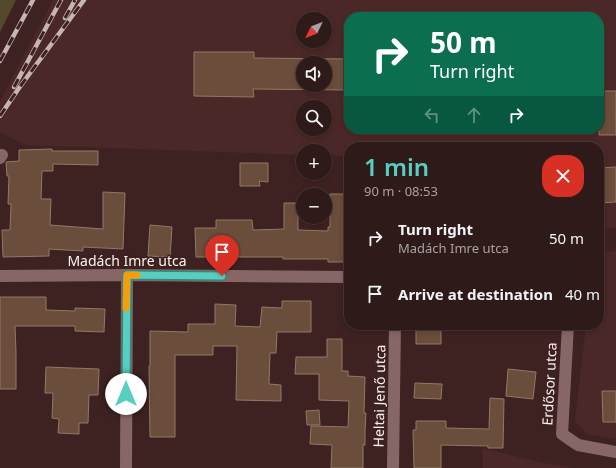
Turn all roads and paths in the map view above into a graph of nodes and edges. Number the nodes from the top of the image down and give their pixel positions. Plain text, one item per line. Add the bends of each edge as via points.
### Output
1 (127, 275) junction
2 (0, 276) edge
3 (344, 276) edge
4 (395, 330) edge
5 (568, 330) edge
6 (616, 452) edge
7 (126, 468) edge
8 (393, 468) edge

1 - 2 street, Madách Imre utca
1 - 3 street, Madách Imre utca
1 - 7 street
4 - 8 street, Heltai Jenő utca
5 - 6 street, Erdősor utca via 562,434 578,445

